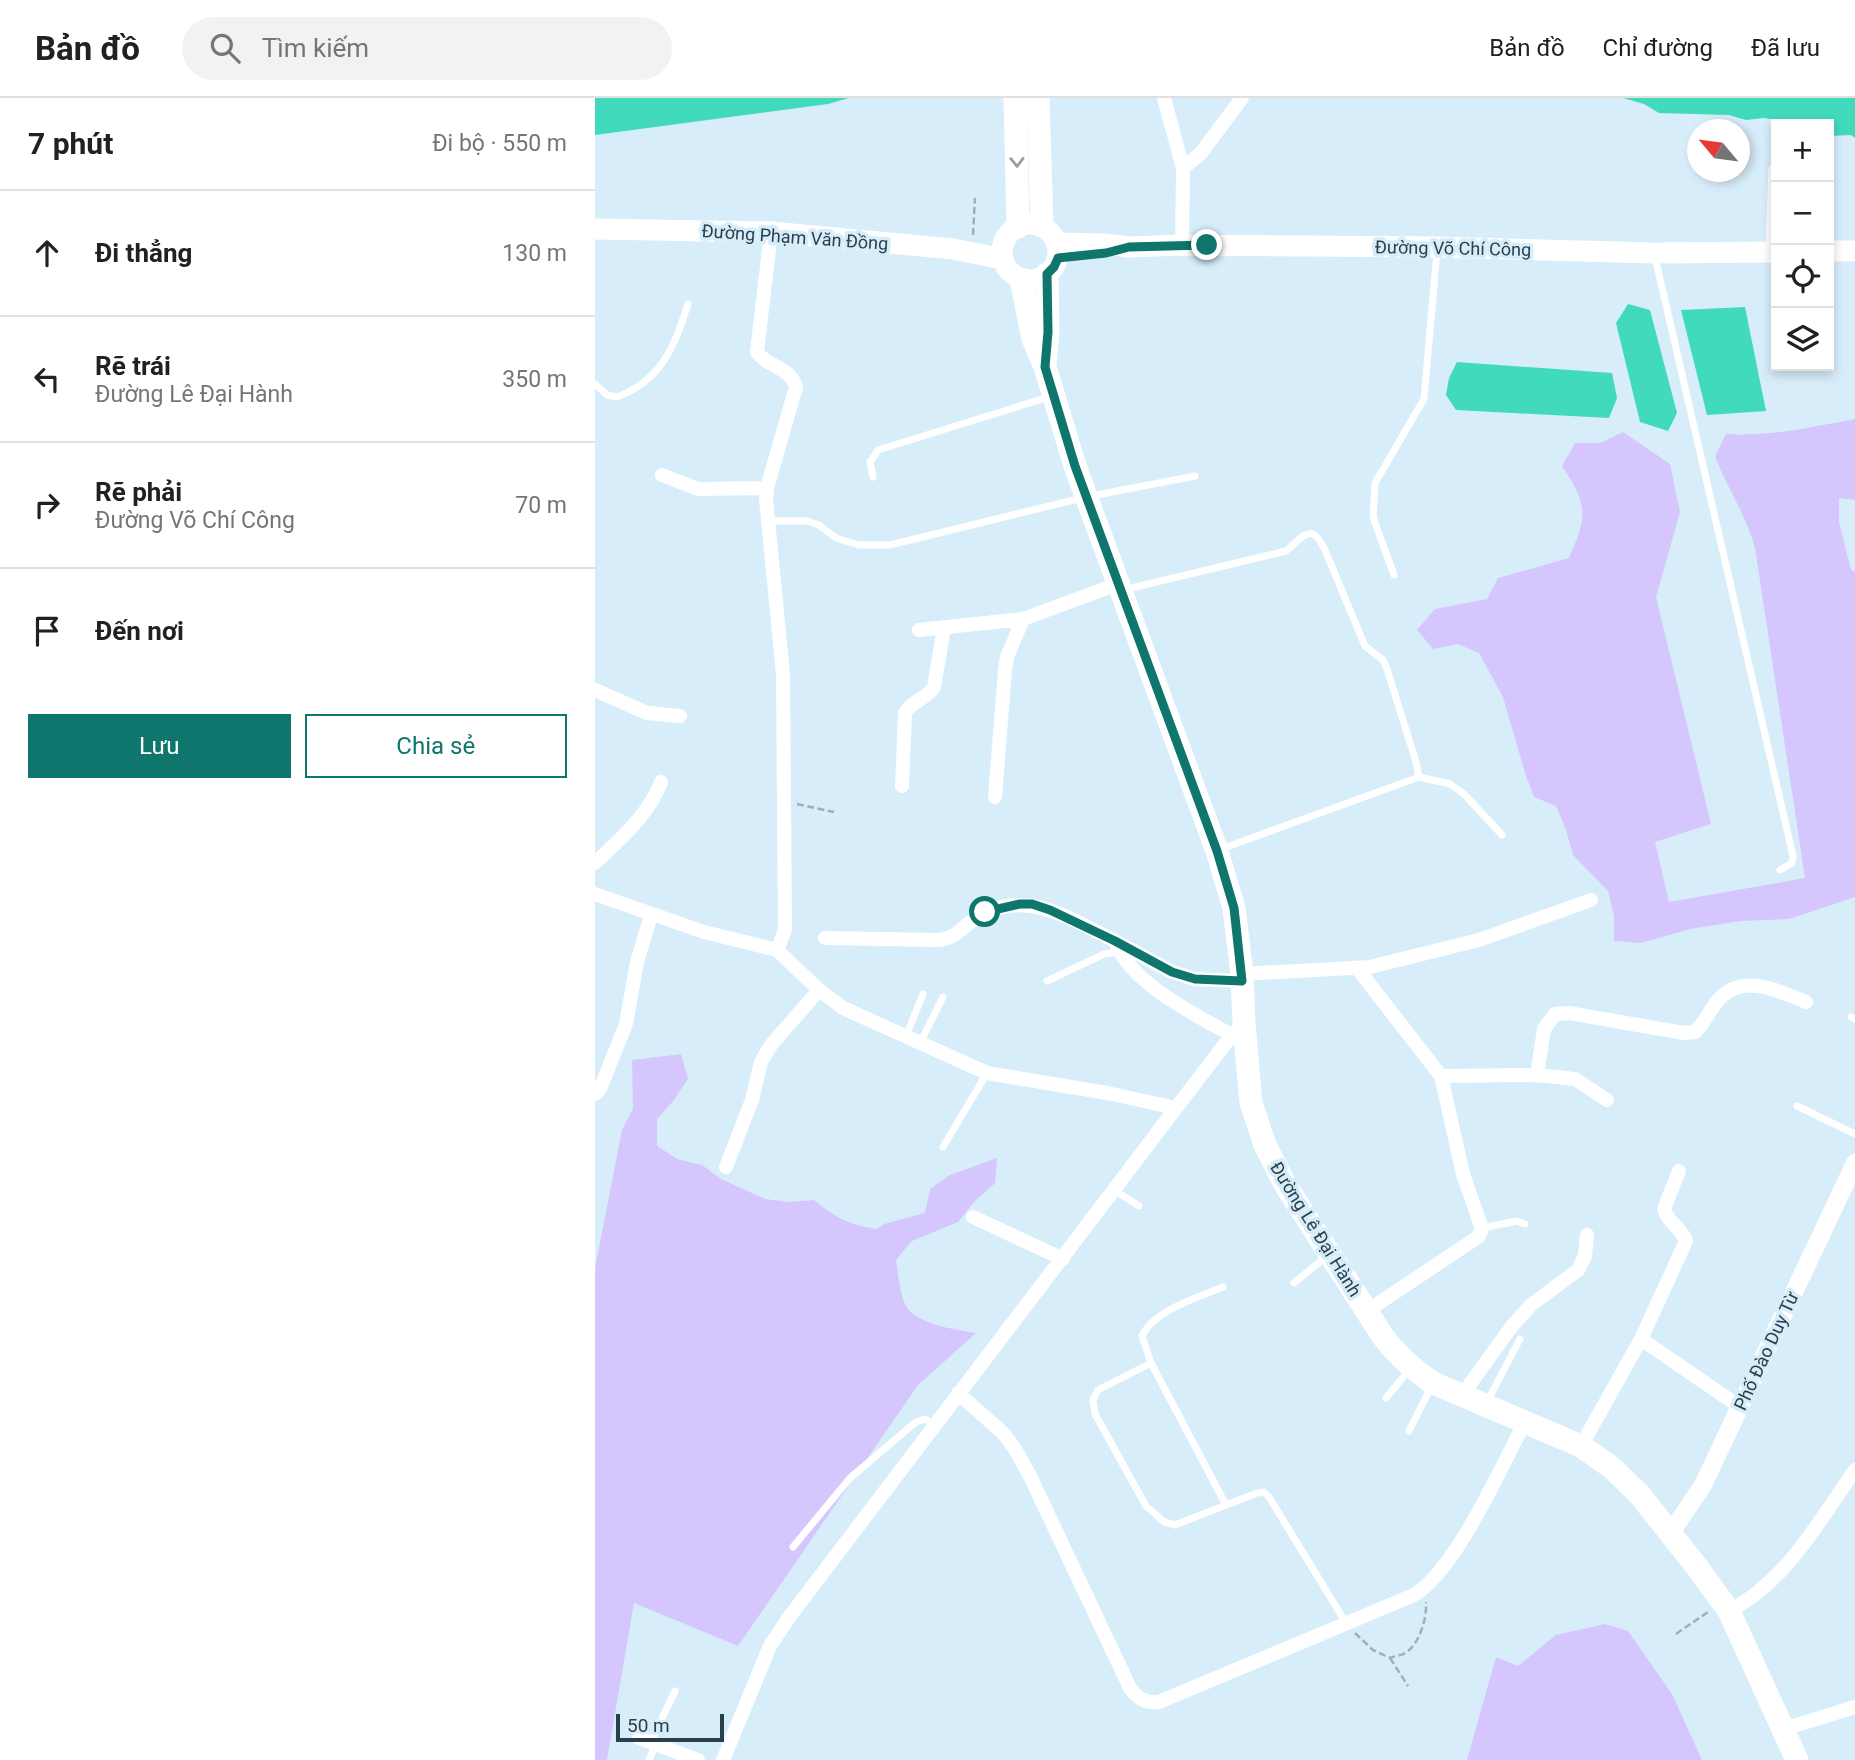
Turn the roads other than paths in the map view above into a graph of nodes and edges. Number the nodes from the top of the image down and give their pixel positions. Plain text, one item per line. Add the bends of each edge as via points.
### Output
1 (1015, 98) edge
2 (1038, 98) edge
3 (1164, 98) edge
4 (1242, 98) edge
5 (1183, 167) junction
6 (1772, 182) edge
7 (1018, 227) junction
8 (595, 229) edge
9 (771, 232) junction
10 (1182, 245) junction
11 (1773, 245) edge
12 (1437, 247) junction
13 (1051, 250) junction
14 (1834, 251) edge
15 (1855, 251) edge
16 (1003, 252) junction
17 (1771, 252) edge
18 (1654, 253) junction
19 (1021, 279) junction
20 (688, 304) dead end
21 (1045, 367) junction
22 (595, 384) edge
23 (1053, 396) junction
24 (662, 475) dead end
25 (1195, 476) dead end
26 (873, 477) dead end
27 (767, 488) junction
28 (1086, 497) junction
29 (768, 521) junction
30 (1394, 575) dead end
31 (1120, 587) junction
32 (1023, 619) junction
33 (944, 628) junction
34 (919, 630) dead end
35 (595, 690) edge
36 (680, 716) dead end
37 (1419, 777) junction
38 (661, 782) dead end
39 (902, 786) dead end
40 (995, 797) dead end
41 (1502, 835) dead end
42 (1217, 851) junction
43 (595, 863) edge
44 (1780, 870) dead end
45 (595, 894) edge
46 (1591, 900) dead end
47 (650, 915) junction
48 (825, 938) dead end
49 (1117, 947) junction
50 (777, 950) junction
51 (1357, 968) junction
52 (1242, 977) junction
53 (1047, 981) dead end
54 (819, 990) junction
55 (923, 994) dead end
56 (943, 997) dead end
57 (1806, 1002) dead end
58 (1238, 1030) junction
59 (906, 1037) junction
60 (920, 1044) junction
61 (987, 1073) junction
62 (1537, 1075) junction
63 (1441, 1076) junction
64 (595, 1094) edge
65 (1607, 1100) dead end
66 (1797, 1106) dead end
67 (1176, 1108) junction
68 (1855, 1134) edge
69 (943, 1147) dead end
70 (1855, 1163) edge
71 (726, 1167) dead end
72 (1679, 1171) dead end
73 (1114, 1190) junction
74 (1139, 1206) dead end
75 (973, 1217) dead end
76 (1525, 1224) dead end
77 (1482, 1229) junction
78 (1587, 1235) dead end
79 (1330, 1253) junction
80 (1063, 1259) junction
81 (1294, 1283) dead end
82 (1223, 1287) dead end
83 (1367, 1311) junction
84 (1520, 1339) dead end
85 (1641, 1339) junction
86 (1151, 1363) junction
87 (1411, 1368) junction
88 (1433, 1383) junction
89 (958, 1393) junction
90 (1462, 1395) junction
91 (1387, 1398) dead end
92 (1485, 1405) junction
93 (1740, 1407) junction
94 (1525, 1422) junction
95 (934, 1424) junction
96 (1409, 1431) dead end
97 (1581, 1446) junction
98 (1855, 1470) edge
99 (1226, 1505) junction
100 (1670, 1534) junction
101 (793, 1547) dead end
102 (1725, 1606) junction
103 (1346, 1623) junction
104 (675, 1691) dead end
105 (1855, 1707) edge
106 (1784, 1729) junction
107 (649, 1742) junction
108 (688, 1758) edge
109 (1793, 1759) edge
110 (649, 1760) edge
111 (723, 1760) edge

1 -> 7 main road
2 - 13 main road, Đường Lê Đại Hành
3 - 5 street
4 - 5 street via 1201,153
5 - 10 street
6 - 11 lane
7 - 13 main road via 1026,224
7 - 16 main road via 1010,233
8 - 9 main road, Đường Phạm Văn Đồng
9 - 16 main road, Đường Phạm Văn Đồng
9 - 27 street via 757,352 788,372 796,387
10 - 12 main road, Đường Võ Chí Công
10 - 13 main road, Đường Võ Chí Công via 1129,247 1106,253
12 - 18 main road, Đường Võ Chí Công
12 - 30 lane via 1424,398 1375,483 1373,517
13 - 19 main road via 1031,280
13 - 21 main road, Đường Lê Đại Hành
14 - 15 main road
16 - 19 main road via 1007,267
17 - 18 main road, Đường Võ Chí Công
18 - 44 lane via 1793,856 1792,863
19 - 21 main road, Đường Lê Đại Hành via 1033,339
20 - 22 lane via 666,361 650,377 617,397
21 - 23 main road, Đường Lê Đại Hành
23 - 26 lane via 878,450 870,462
23 - 28 main road, Đường Lê Đại Hành
24 - 27 street via 698,489
25 - 28 lane
27 - 29 street
28 - 29 lane via 890,545 859,545 807,521
28 - 31 main road, Đường Lê Đại Hành
29 - 50 street via 783,674 785,930
31 - 32 street
31 - 37 lane via 1286,551 1306,532 1317,535 1365,646 1387,669
31 - 42 main road, Đường Lê Đại Hành
32 - 33 street
32 - 40 street via 1007,657
33 - 34 street
33 - 39 street via 934,687 905,713
35 - 36 street via 647,713
37 - 41 lane via 1450,784
37 - 42 lane
38 - 43 street via 634,826
42 - 52 main road, Đường Lê Đại Hành via 1234,908
45 - 47 street
46 - 51 street via 1479,940
47 - 50 street
47 - 64 street via 626,1024
48 - 49 street via 952,938 985,912 1032,904
49 - 52 street via 1195,979
49 - 53 lane
49 - 58 street via 1132,969 1179,1006
50 - 54 street
51 - 52 street
51 - 63 street
52 - 58 main road, Đường Lê Đại Hành
54 - 59 street via 861,1018
54 - 71 street via 761,1062
55 - 59 lane
56 - 60 lane
57 - 62 street via 1748,985 1721,997 1695,1032 1685,1033 1555,1014 1544,1029
58 - 67 street
58 - 79 main road, Đường Lê Đại Hành via 1251,1103 1265,1145
59 - 60 street
60 - 61 street
61 - 67 street
61 - 69 lane
62 - 63 street
62 - 65 street via 1575,1079
63 - 77 street via 1462,1174
66 - 68 lane
67 - 73 street
70 - 93 street, Phố Đào Duy Từ
72 - 85 street via 1664,1209 1686,1241
73 - 74 lane
73 - 80 street
75 - 80 street
76 - 77 lane via 1517,1221
77 - 83 street via 1478,1237
78 - 90 street via 1578,1270 1531,1304
79 - 81 lane
79 - 83 main road, Đường Lê Đại Hành
80 - 89 street
82 - 86 lane via 1147,1325 1142,1336
83 - 87 main road, Đường Lê Đại Hành via 1394,1352
84 - 92 lane
85 - 93 street
85 - 97 street
86 - 99 lane
86 - 99 lane via 1098,1390 1093,1401 1095,1414 1146,1506 1164,1522 1175,1525
87 - 88 main road, Đường Lê Đại Hành
87 - 91 lane
88 - 90 main road, Đường Lê Đại Hành
88 - 96 lane
89 - 95 street
89 - 103 street via 1015,1449 1137,1698 1159,1702
90 - 92 main road, Đường Lê Đại Hành
92 - 94 main road, Đường Lê Đại Hành
93 - 100 street, Phố Đào Duy Từ via 1703,1485
94 - 97 main road, Đường Lê Đại Hành
94 - 103 street via 1437,1577 1426,1589
95 - 101 lane via 925,1419 916,1422 850,1478
95 - 111 street via 770,1646
97 - 100 main road, Đường Lê Đại Hành via 1639,1494
98 - 102 street via 1791,1559 1758,1594
99 - 103 lane via 1264,1492
100 - 102 main road, Đường Lê Đại Hành
102 - 106 main road, Đường Lê Đại Hành
104 - 107 lane
105 - 106 street
106 - 109 main road, Đường Lê Đại Hành
107 - 108 street
107 - 110 lane

